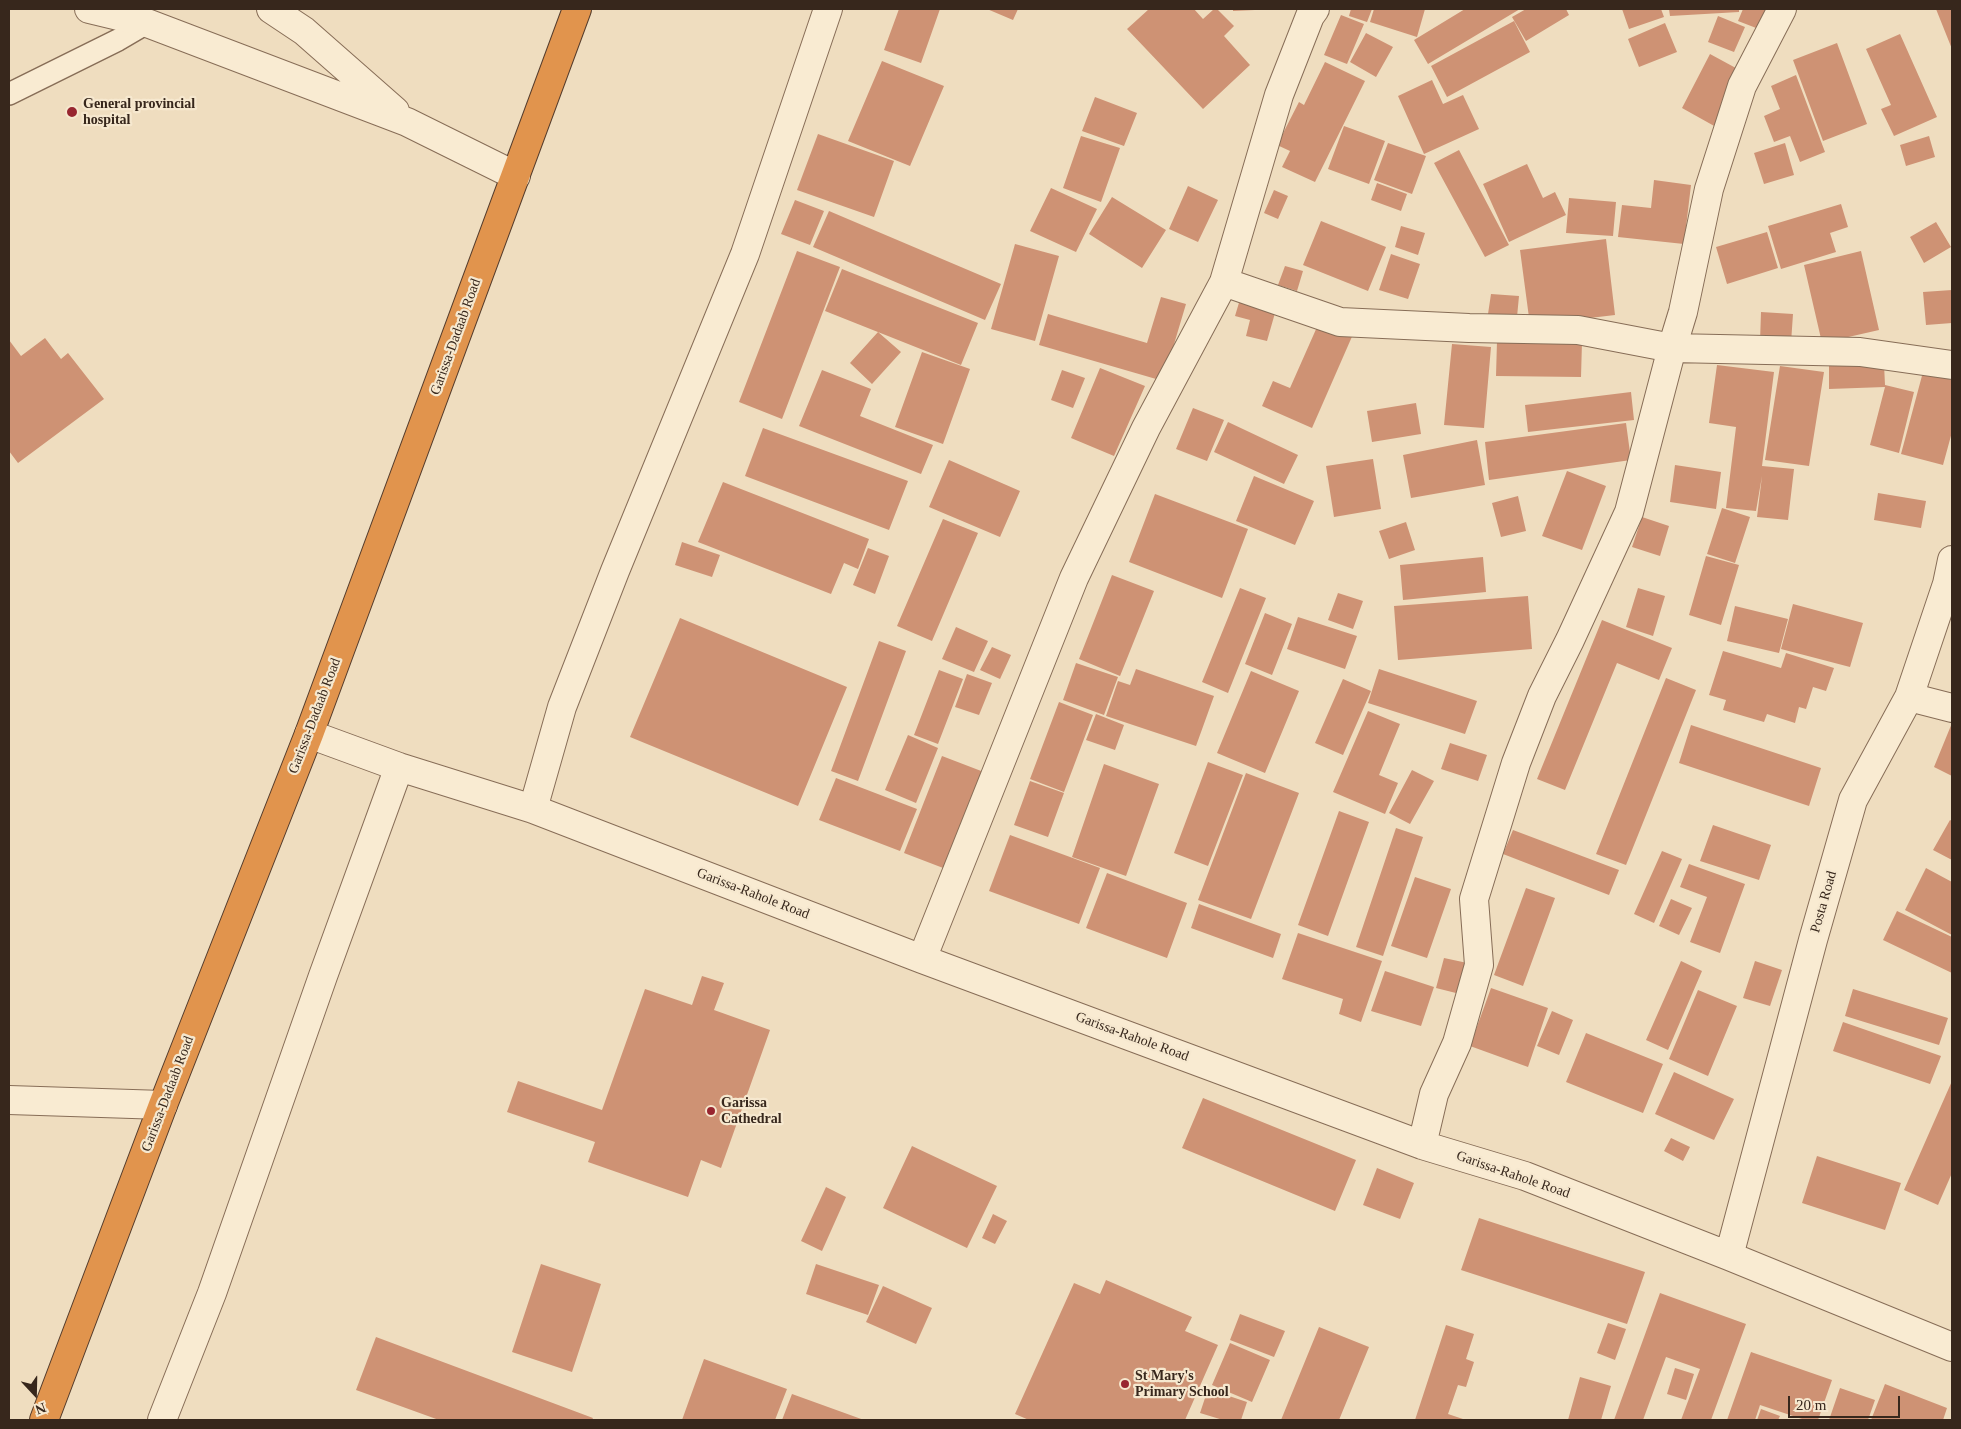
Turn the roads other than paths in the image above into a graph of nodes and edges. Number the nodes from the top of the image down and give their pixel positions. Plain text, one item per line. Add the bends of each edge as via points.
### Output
1 (89, 9) edge
2 (271, 9) edge
3 (576, 9) edge
4 (828, 9) edge
5 (1314, 9) edge
6 (1782, 9) edge
7 (147, 23) junction
8 (9, 94) edge
9 (407, 122) junction
10 (516, 176) junction
11 (1224, 282) junction
12 (1672, 348) junction
13 (1952, 365) edge
14 (1952, 560) edge
15 (1909, 697) junction
16 (1952, 708) edge
17 (309, 734) junction
18 (400, 767) junction
19 (533, 809) junction
20 (922, 959) junction
21 (9, 1100) edge
22 (163, 1105) junction
23 (1422, 1145) junction
24 (1729, 1256) junction
25 (1952, 1347) edge
26 (44, 1420) edge
27 (162, 1420) edge

1 - 7 street
2 - 9 street via 304,31
3 - 10 highway, Garissa-Dadaab Road
4 - 19 street via 746,254 562,707
5 - 11 street via 1279,96
6 - 12 street via 1742,86 1709,189 1683,312
7 - 8 lane
7 - 9 street
9 - 10 street
10 - 17 highway, Garissa-Dadaab Road
11 - 12 street via 1340,322 1578,330
11 - 20 street via 1146,428 1074,578
12 - 13 street via 1860,352
12 - 23 street via 1629,512 1542,696 1516,763 1474,899 1479,965 1456,1044 1434,1094
14 - 15 street, Posta Road
15 - 16 street
15 - 24 street, Posta Road via 1852,800
17 - 18 street, Garissa-Rahole Road
17 - 22 highway, Garissa-Dadaab Road
18 - 19 street, Garissa-Rahole Road
18 - 27 street via 212,1293
19 - 20 street, Garissa-Rahole Road
20 - 23 street, Garissa-Rahole Road
21 - 22 street
22 - 26 highway, Garissa-Dadaab Road
23 - 24 street, Garissa-Rahole Road via 1525,1176
24 - 25 street, Garissa-Rahole Road

